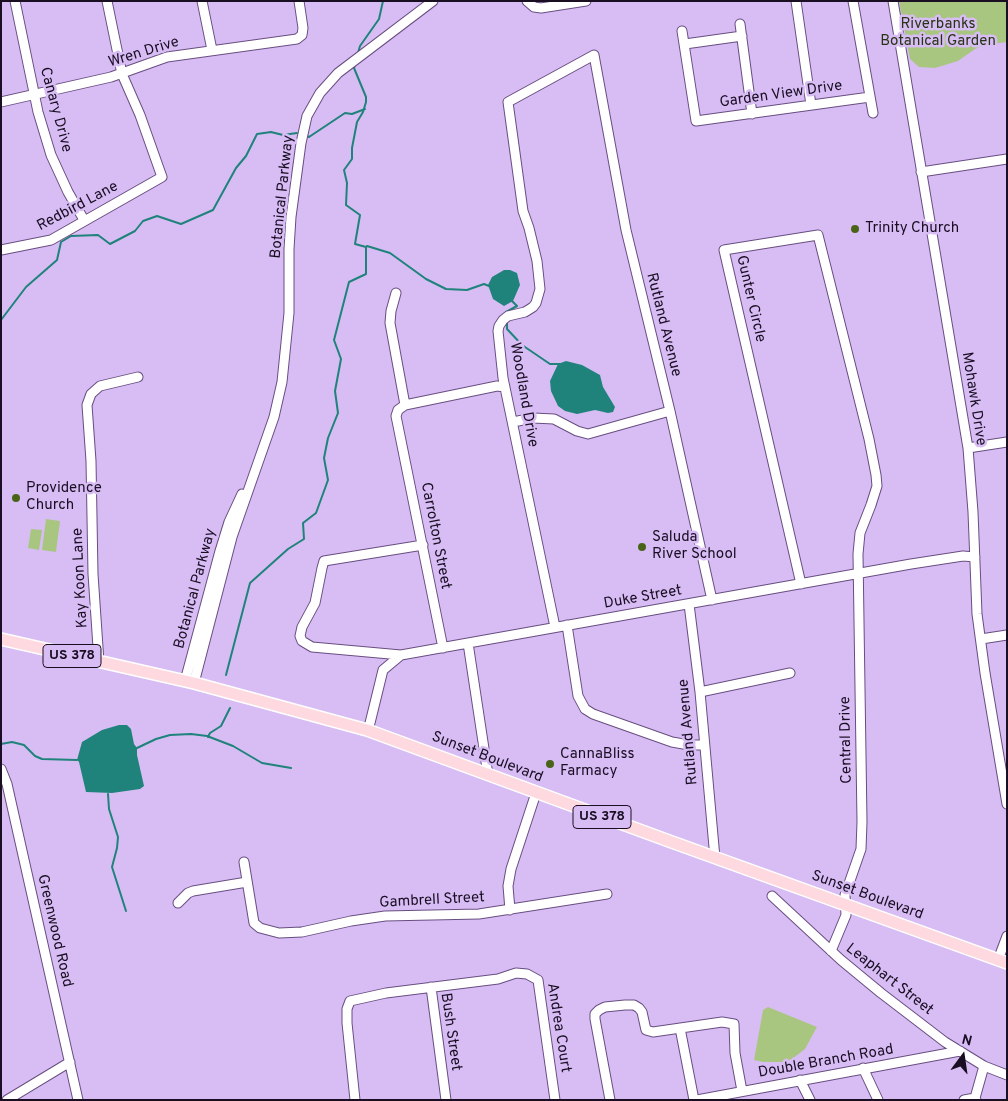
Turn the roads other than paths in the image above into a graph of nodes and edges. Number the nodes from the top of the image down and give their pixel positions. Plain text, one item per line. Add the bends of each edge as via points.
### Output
1 (15, 1) edge
2 (107, 1) edge
3 (202, 1) edge
4 (299, 1) edge
5 (433, 1) edge
6 (527, 1) edge
7 (586, 1) edge
8 (796, 1) edge
9 (854, 1) edge
10 (893, 1) edge
11 (740, 24) dead end
12 (682, 31) dead end
13 (742, 36) junction
14 (685, 44) junction
15 (212, 50) junction
16 (594, 56) joint
17 (122, 74) junction
18 (34, 95) junction
19 (870, 96) junction
20 (1, 102) edge
21 (811, 105) junction
22 (873, 113) dead end
23 (752, 114) junction
24 (1007, 159) edge
25 (921, 172) junction
26 (84, 220) junction
27 (1, 250) edge
28 (396, 293) dead end
29 (138, 377) dead end
30 (505, 387) junction
31 (405, 405) junction
32 (670, 411) junction
33 (513, 422) junction
34 (1007, 442) edge
35 (968, 448) junction
36 (423, 545) junction
37 (975, 557) junction
38 (860, 574) junction
39 (801, 584) junction
40 (712, 600) junction
41 (689, 604) junction
42 (567, 625) junction
43 (555, 627) junction
44 (1007, 635) edge
45 (1, 639) edge
46 (981, 639) junction
47 (468, 643) junction
48 (443, 648) junction
49 (402, 655) junction
50 (100, 662) junction
51 (790, 672) dead end
52 (190, 682) junction
53 (700, 692) junction
54 (367, 730) junction
55 (704, 745) junction
56 (1, 769) edge
57 (488, 775) junction
58 (536, 793) junction
59 (1007, 804) edge
60 (715, 858) junction
61 (244, 862) dead end
62 (247, 882) junction
63 (607, 894) dead end
64 (772, 896) dead end
65 (178, 903) dead end
66 (845, 904) junction
67 (510, 910) junction
68 (1007, 936) edge
69 (831, 951) junction
70 (1002, 961) edge
71 (431, 988) junction
72 (680, 1028) junction
73 (960, 1052) junction
74 (70, 1062) junction
75 (984, 1066) junction
76 (863, 1068) junction
77 (1007, 1075) edge
78 (800, 1080) junction
79 (739, 1094) edge
80 (976, 1099) edge
81 (7, 1100) edge
82 (78, 1100) edge
83 (355, 1100) edge
84 (446, 1100) edge
85 (555, 1100) edge
86 (610, 1100) edge
87 (695, 1100) edge
88 (810, 1100) edge
89 (878, 1100) edge
90 (964, 1100) edge

1 - 18 street, Canary Drive
2 - 17 street
3 - 15 street
4 - 15 street, Wren Drive via 303,28 297,39
5 - 52 street, Botanical Parkway via 344,68 315,100 307,116 290,224 289,312 282,382 274,418 234,530
6 - 7 street via 541,8
8 - 21 street
9 - 19 street
10 - 25 street, Mohawk Drive
11 - 13 street
12 - 14 street
13 - 14 street
13 - 23 street
14 - 23 street, Garden View Drive via 696,122
15 - 17 street, Wren Drive via 167,57
16 - 30 street, Woodland Drive via 508,102 523,211 537,261 540,289 533,307 508,316 498,326
16 - 32 street, Rutland Avenue via 626,230
17 - 18 street, Wren Drive
17 - 26 street, Redbird Lane via 162,177
18 - 20 street, Wren Drive
18 - 26 street, Canary Drive via 51,154
19 - 21 street, Garden View Drive
19 - 22 street
21 - 23 street, Garden View Drive
24 - 25 street
25 - 35 street, Mohawk Drive
26 - 27 street, Redbird Lane via 51,240
28 - 31 street via 390,323
29 - 50 street, Kay Koon Lane via 100,386 91,394 87,405
30 - 31 street
30 - 33 street, Woodland Drive
31 - 36 street, Carrolton Street via 396,416
32 - 33 street via 588,434 554,419
32 - 40 street, Rutland Avenue
33 - 43 street, Woodland Drive
34 - 35 street
35 - 37 street, Mohawk Drive
36 - 48 street, Carrolton Street
36 - 49 street via 324,561 315,603 300,636 312,647
37 - 38 street, Duke Street via 963,556
37 - 46 street, Mohawk Drive
38 - 39 street, Duke Street
38 - 39 street, Gunter Circle via 860,533 875,494 876,475 818,235 724,250
38 - 66 street, Central Drive via 861,849
39 - 40 street, Duke Street
40 - 41 street, Duke Street
41 - 42 street, Duke Street
41 - 53 street, Rutland Avenue
42 - 43 street, Duke Street
42 - 55 street via 578,696 586,709 672,742
43 - 47 street, Duke Street
44 - 46 street
45 - 50 main road, Sunset Boulevard / US 378
46 - 59 street, Mohawk Drive
47 - 48 street, Duke Street
47 - 57 street
48 - 49 street, Duke Street
49 - 54 street, Duke Street via 382,670
50 - 52 main road, Sunset Boulevard / US 378
51 - 53 street
52 - 54 main road, Sunset Boulevard / US 378
53 - 55 street, Rutland Avenue
54 - 57 main road, Sunset Boulevard / US 378
55 - 60 street, Rutland Avenue
56 - 74 street, Greenwood Road
57 - 58 main road, Sunset Boulevard / US 378
58 - 60 main road, Sunset Boulevard / US 378
58 - 67 street via 511,869 508,886
60 - 66 main road, Sunset Boulevard / US 378
61 - 62 street
62 - 65 street via 193,891
62 - 67 street, Gambrell Street via 254,923 260,928 288,934 385,916 459,915
63 - 67 street, Gambrell Street
64 - 69 street, Leaphart Street
66 - 69 street, Leaphart Street via 846,915
66 - 70 main road, Sunset Boulevard / US 378
68 - 70 street
69 - 73 street, Leaphart Street
71 - 83 street, Bush Street via 350,1001 347,1023
71 - 84 street, Bush Street
71 - 85 street, Andrea Court via 498,979 516,973 538,980
72 - 79 street via 722,1022 734,1024
72 - 86 street via 646,1030 642,1012 634,1005 606,1007 595,1014
72 - 87 street
73 - 75 street, Leaphart Street
73 - 76 street, Double Branch Road
74 - 81 street
74 - 82 street, Greenwood Road
75 - 77 street, Leaphart Street
75 - 80 street
76 - 78 street, Double Branch Road
76 - 89 street
78 - 79 street, Double Branch Road
78 - 88 street
79 - 87 street, Double Branch Road
80 - 90 street

